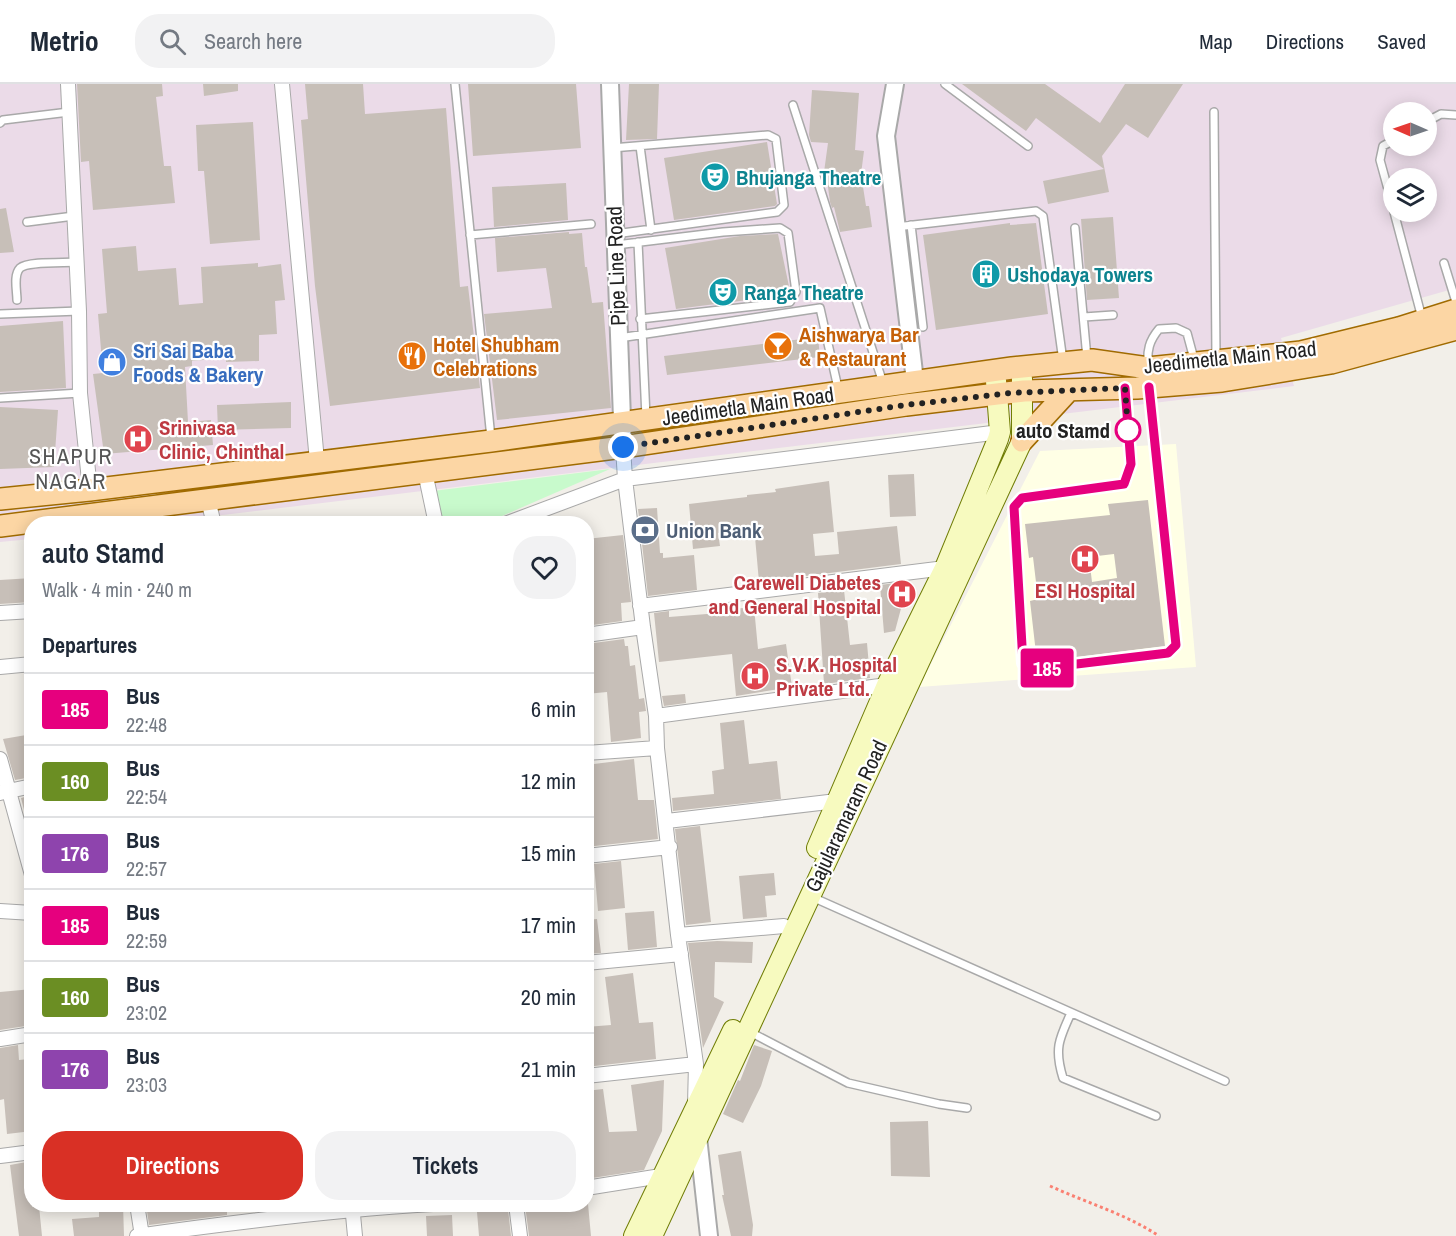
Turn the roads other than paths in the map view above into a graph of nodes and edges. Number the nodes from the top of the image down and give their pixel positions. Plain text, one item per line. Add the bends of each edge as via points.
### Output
1 (68, 84) edge
2 (282, 84) edge
3 (455, 84) edge
4 (610, 84) edge
5 (896, 84) edge
6 (945, 84) edge
7 (793, 105) dead end
8 (69, 112) junction
9 (1214, 112) dead end
10 (1456, 115) edge
11 (1437, 116) edge
12 (0, 123) edge
13 (640, 146) junction
14 (1028, 146) dead end
15 (1383, 146) edge
16 (612, 148) junction
17 (1383, 171) edge
18 (74, 216) junction
19 (27, 222) dead end
20 (1397, 222) edge
21 (591, 224) dead end
22 (904, 226) junction
23 (1075, 228) dead end
24 (651, 230) junction
25 (470, 235) junction
26 (615, 240) junction
27 (638, 242) junction
28 (77, 262) junction
29 (1444, 263) dead end
30 (908, 266) junction
31 (17, 300) dead end
32 (1456, 302) edge
33 (1456, 310) edge
34 (79, 311) junction
35 (0, 314) edge
36 (1113, 315) dead end
37 (1084, 317) junction
38 (640, 319) junction
39 (1422, 321) junction
40 (923, 327) dead end
41 (1456, 329) edge
42 (641, 334) junction
43 (619, 338) junction
44 (1088, 361) junction
45 (1063, 363) junction
46 (1216, 363) junction
47 (1195, 364) junction
48 (1145, 375) junction
49 (915, 381) junction
50 (1023, 385) junction
51 (883, 386) junction
52 (997, 388) junction
53 (1125, 388) junction
54 (1069, 390) junction
55 (80, 393) junction
56 (839, 393) junction
57 (0, 398) edge
58 (765, 404) junction
59 (646, 420) junction
60 (622, 423) junction
61 (1000, 432) junction
62 (491, 441) junction
63 (1022, 441) junction
64 (623, 447) junction
65 (317, 461) junction
66 (425, 472) junction
67 (625, 479) junction
68 (90, 490) junction
69 (0, 499) edge
70 (208, 500) junction
71 (100, 516) edge
72 (212, 516) edge
73 (434, 516) edge
74 (526, 516) edge
75 (24, 524) edge
76 (0, 526) edge
77 (945, 568) junction
78 (640, 606) junction
79 (24, 612) edge
80 (0, 613) edge
81 (643, 627) junction
82 (594, 634) edge
83 (24, 665) edge
84 (0, 667) edge
85 (887, 685) junction
86 (656, 716) junction
87 (657, 748) junction
88 (594, 752) edge
89 (0, 759) edge
90 (24, 788) edge
91 (5, 792) edge
92 (837, 801) junction
93 (666, 821) junction
94 (670, 847) junction
95 (24, 850) edge
96 (594, 855) edge
97 (809, 896) junction
98 (0, 910) edge
99 (24, 912) edge
100 (784, 926) junction
101 (678, 935) junction
102 (681, 954) junction
103 (594, 962) edge
104 (1071, 1013) junction
105 (747, 1031) junction
106 (24, 1035) edge
107 (0, 1039) edge
108 (696, 1064) junction
109 (594, 1075) edge
110 (1225, 1081) dead end
111 (967, 1108) dead end
112 (695, 1109) junction
113 (1156, 1116) dead end
114 (698, 1136) junction
115 (24, 1153) edge
116 (0, 1156) edge
117 (661, 1176) junction
118 (594, 1187) edge
119 (137, 1212) edge
120 (315, 1212) edge
121 (353, 1212) edge
122 (517, 1212) edge
123 (140, 1236) edge
124 (355, 1236) edge
125 (520, 1236) edge
126 (634, 1236) edge
127 (652, 1236) edge
128 (708, 1236) edge

1 - 8 street
2 - 65 street
3 - 25 lane
4 - 16 street, Pipe Line Road
5 - 22 street via 886,136
6 - 14 lane
7 - 51 lane
8 - 12 lane
8 - 18 street
9 - 46 lane
10 - 11 lane
13 - 16 lane
13 - 24 lane
13 - 24 lane via 768,135 776,139 784,206 777,212
15 - 17 lane
16 - 26 street, Pipe Line Road
18 - 19 lane
18 - 28 street
20 - 39 lane
21 - 25 lane
22 - 30 street
22 - 45 lane via 1036,211 1043,216
23 - 37 lane
24 - 26 lane
25 - 62 lane
26 - 27 lane
26 - 43 street, Pipe Line Road
27 - 38 lane
27 - 38 lane via 780,228 786,230 790,239 796,292 790,302 782,304
28 - 31 lane via 27,264 20,268
28 - 34 street
29 - 32 lane
30 - 40 lane
30 - 49 street
33 - 39 main road, Jeedimetla Main Road
34 - 35 lane
34 - 55 street
36 - 37 lane
37 - 44 lane
38 - 42 lane
39 - 46 main road, Jeedimetla Main Road via 1300,352
41 - 48 main road, Jeedimetla Main Road via 1301,369 1222,381
42 - 43 lane
42 - 56 lane via 820,308
42 - 59 lane
43 - 60 street, Pipe Line Road
44 - 45 main road, Jeedimetla Main Road
44 - 48 main road, Jeedimetla Main Road
45 - 49 main road, Jeedimetla Main Road
46 - 47 main road, Jeedimetla Main Road
47 - 48 main road, Jeedimetla Main Road
47 - 48 lane via 1187,333 1176,328 1159,329 1147,351
48 - 50 main road
48 - 53 main road, Jeedimetla Main Road
48 - 53 lane via 1176,645 1168,653 1035,669 1023,663 1014,507 1022,498 1124,484 1131,464
49 - 51 main road, Jeedimetla Main Road
50 - 52 main road, Jeedimetla Main Road
50 - 54 main road, Jeedimetla Main Road
50 - 63 main road, Gajularamaram Road
51 - 56 main road, Jeedimetla Main Road
52 - 58 main road via 796,410
52 - 61 main road, Gajularamaram Road
52 - 64 main road, Jeedimetla Main Road
53 - 54 main road, Jeedimetla Main Road
54 - 63 main road
55 - 57 lane
55 - 68 street
56 - 58 main road, Jeedimetla Main Road
58 - 59 main road, Jeedimetla Main Road
59 - 60 main road, Jeedimetla Main Road
60 - 62 main road, Jeedimetla Main Road
60 - 64 street, Pipe Line Road
61 - 67 street
61 - 77 main road, Gajularamaram Road
62 - 65 main road, Jeedimetla Main Road
63 - 97 main road, Gajularamaram Road
64 - 66 main road, Jeedimetla Main Road
64 - 67 street
65 - 68 main road, Jeedimetla Main Road
66 - 70 main road, Jeedimetla Main Road
66 - 73 street
67 - 74 street
67 - 78 street
68 - 69 main road, Jeedimetla Main Road
70 - 71 main road, Jeedimetla Main Road
70 - 72 street
75 - 76 main road, Jeedimetla Main Road
77 - 78 street
77 - 85 main road, Gajularamaram Road
78 - 81 street
79 - 80 street
81 - 82 street
81 - 86 street
83 - 84 street
85 - 86 street
85 - 92 main road, Gajularamaram Road
86 - 87 street
87 - 88 street
87 - 93 street
89 - 91 street
90 - 91 street
91 - 95 street
92 - 93 street
92 - 100 main road, Gajularamaram Road
93 - 94 street
94 - 96 street
94 - 101 street
97 - 104 lane
97 - 105 main road, Gajularamaram Road
98 - 99 street
100 - 101 street
100 - 112 main road, Gajularamaram Road
101 - 102 street
102 - 103 street
102 - 108 street
104 - 110 lane
104 - 113 lane via 1056,1056 1063,1078
105 - 111 lane via 848,1083
105 - 114 main road, Gajularamaram Road
106 - 107 street
108 - 109 street
108 - 112 street
112 - 114 street
112 - 117 main road, Gajularamaram Road
114 - 127 main road, Gajularamaram Road
114 - 128 street
115 - 116 street
117 - 118 street
117 - 126 main road, Gajularamaram Road
119 - 123 street
120 - 123 street
121 - 124 street
122 - 125 street

